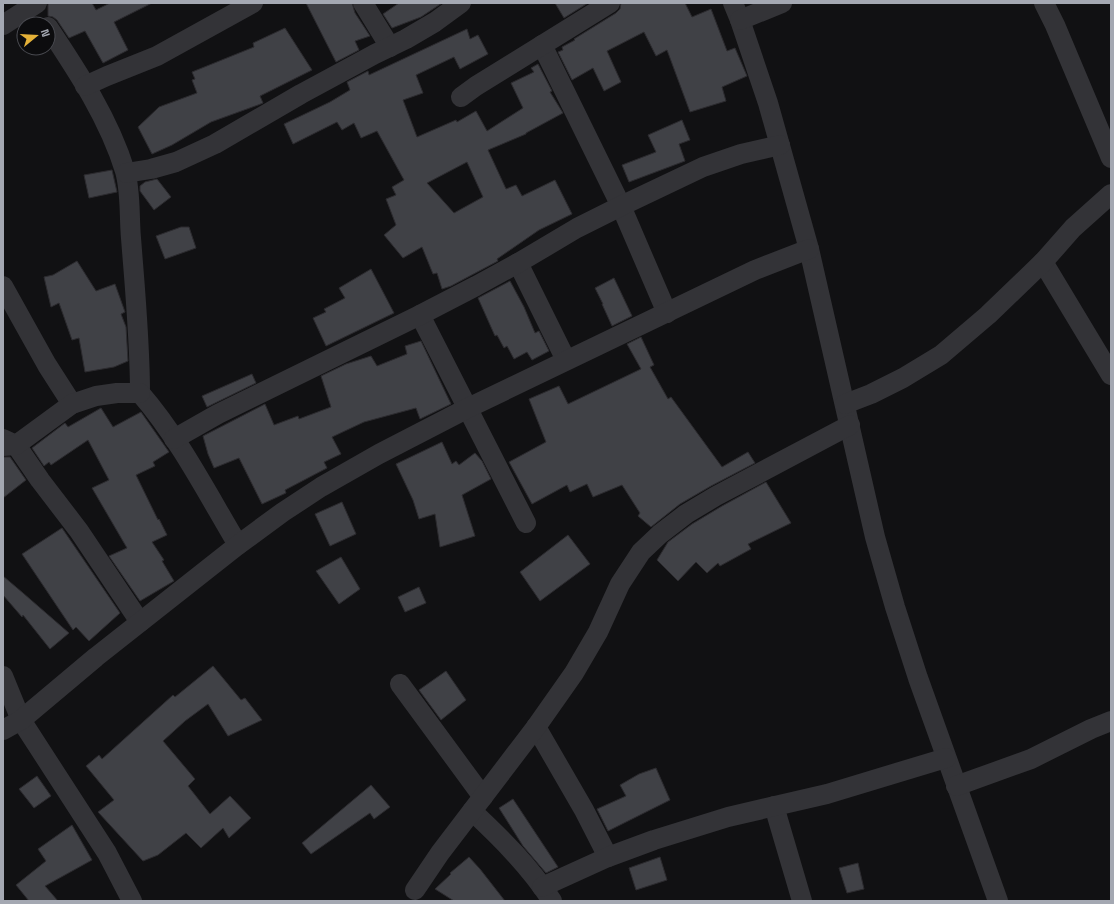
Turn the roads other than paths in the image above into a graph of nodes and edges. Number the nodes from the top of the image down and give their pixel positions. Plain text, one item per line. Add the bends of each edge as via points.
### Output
1 (253, 3) edge
2 (363, 3) edge
3 (461, 3) edge
4 (610, 3) edge
5 (782, 3) edge
6 (1044, 3) edge
7 (34, 4) edge
8 (736, 12) edge
9 (41, 16) edge
10 (3, 25) edge
11 (56, 40) edge
12 (542, 45) junction
13 (390, 47) junction
14 (85, 86) junction
15 (461, 98) dead end
16 (780, 145) junction
17 (1111, 158) edge
18 (126, 173) junction
19 (1111, 194) edge
20 (621, 206) junction
21 (809, 249) junction
22 (1043, 262) junction
23 (518, 263) junction
24 (3, 286) edge
25 (666, 313) junction
26 (420, 315) junction
27 (566, 360) junction
28 (1111, 375) edge
29 (140, 392) junction
30 (72, 404) junction
31 (845, 404) junction
32 (468, 408) junction
33 (850, 424) junction
34 (174, 439) junction
35 (7, 443) edge
36 (526, 523) dead end
37 (238, 545) junction
38 (140, 622) junction
39 (3, 676) edge
40 (400, 684) dead end
41 (21, 720) junction
42 (1111, 722) edge
43 (536, 726) junction
44 (3, 730) edge
45 (946, 758) junction
46 (956, 786) junction
47 (478, 804) junction
48 (774, 806) junction
49 (608, 857) junction
50 (415, 890) dead end
51 (547, 894) edge
52 (132, 901) edge
53 (802, 901) edge
54 (998, 901) edge

1 - 14 street via 157,56
2 - 13 street
3 - 13 street via 435,22
4 - 12 street
5 - 8 street
6 - 17 street
7 - 9 street
7 - 10 street
8 - 16 street
11 - 14 street
12 - 15 street
12 - 20 street
13 - 18 street via 301,94 215,144 176,162
14 - 18 street via 108,126
16 - 20 street via 741,154 703,167
16 - 21 street
18 - 29 street via 140,350
19 - 22 street via 1073,228
20 - 23 street via 577,228
20 - 25 street
21 - 25 street via 755,270
21 - 31 street
22 - 28 street
22 - 31 street via 988,315 941,354 903,378
23 - 26 street
23 - 27 street
24 - 30 street
25 - 27 street
26 - 32 street
26 - 34 street via 218,414
27 - 32 street
29 - 30 street via 96,396
29 - 34 street
30 - 35 street
31 - 33 street
32 - 36 street
32 - 37 street via 321,487
33 - 43 street via 710,499 660,534 641,552 620,584 598,632 574,673
33 - 45 street via 895,607
34 - 37 street
35 - 38 street via 40,480 79,531
37 - 38 street
38 - 41 street
39 - 41 street
40 - 47 street
41 - 44 street
41 - 52 street via 107,853
42 - 46 street via 1091,729 1031,759
43 - 47 street
43 - 49 street
45 - 46 street
45 - 48 street via 827,794
46 - 54 street
47 - 50 street
47 - 51 street via 497,834
48 - 49 street via 654,840
48 - 53 street
49 - 51 street

